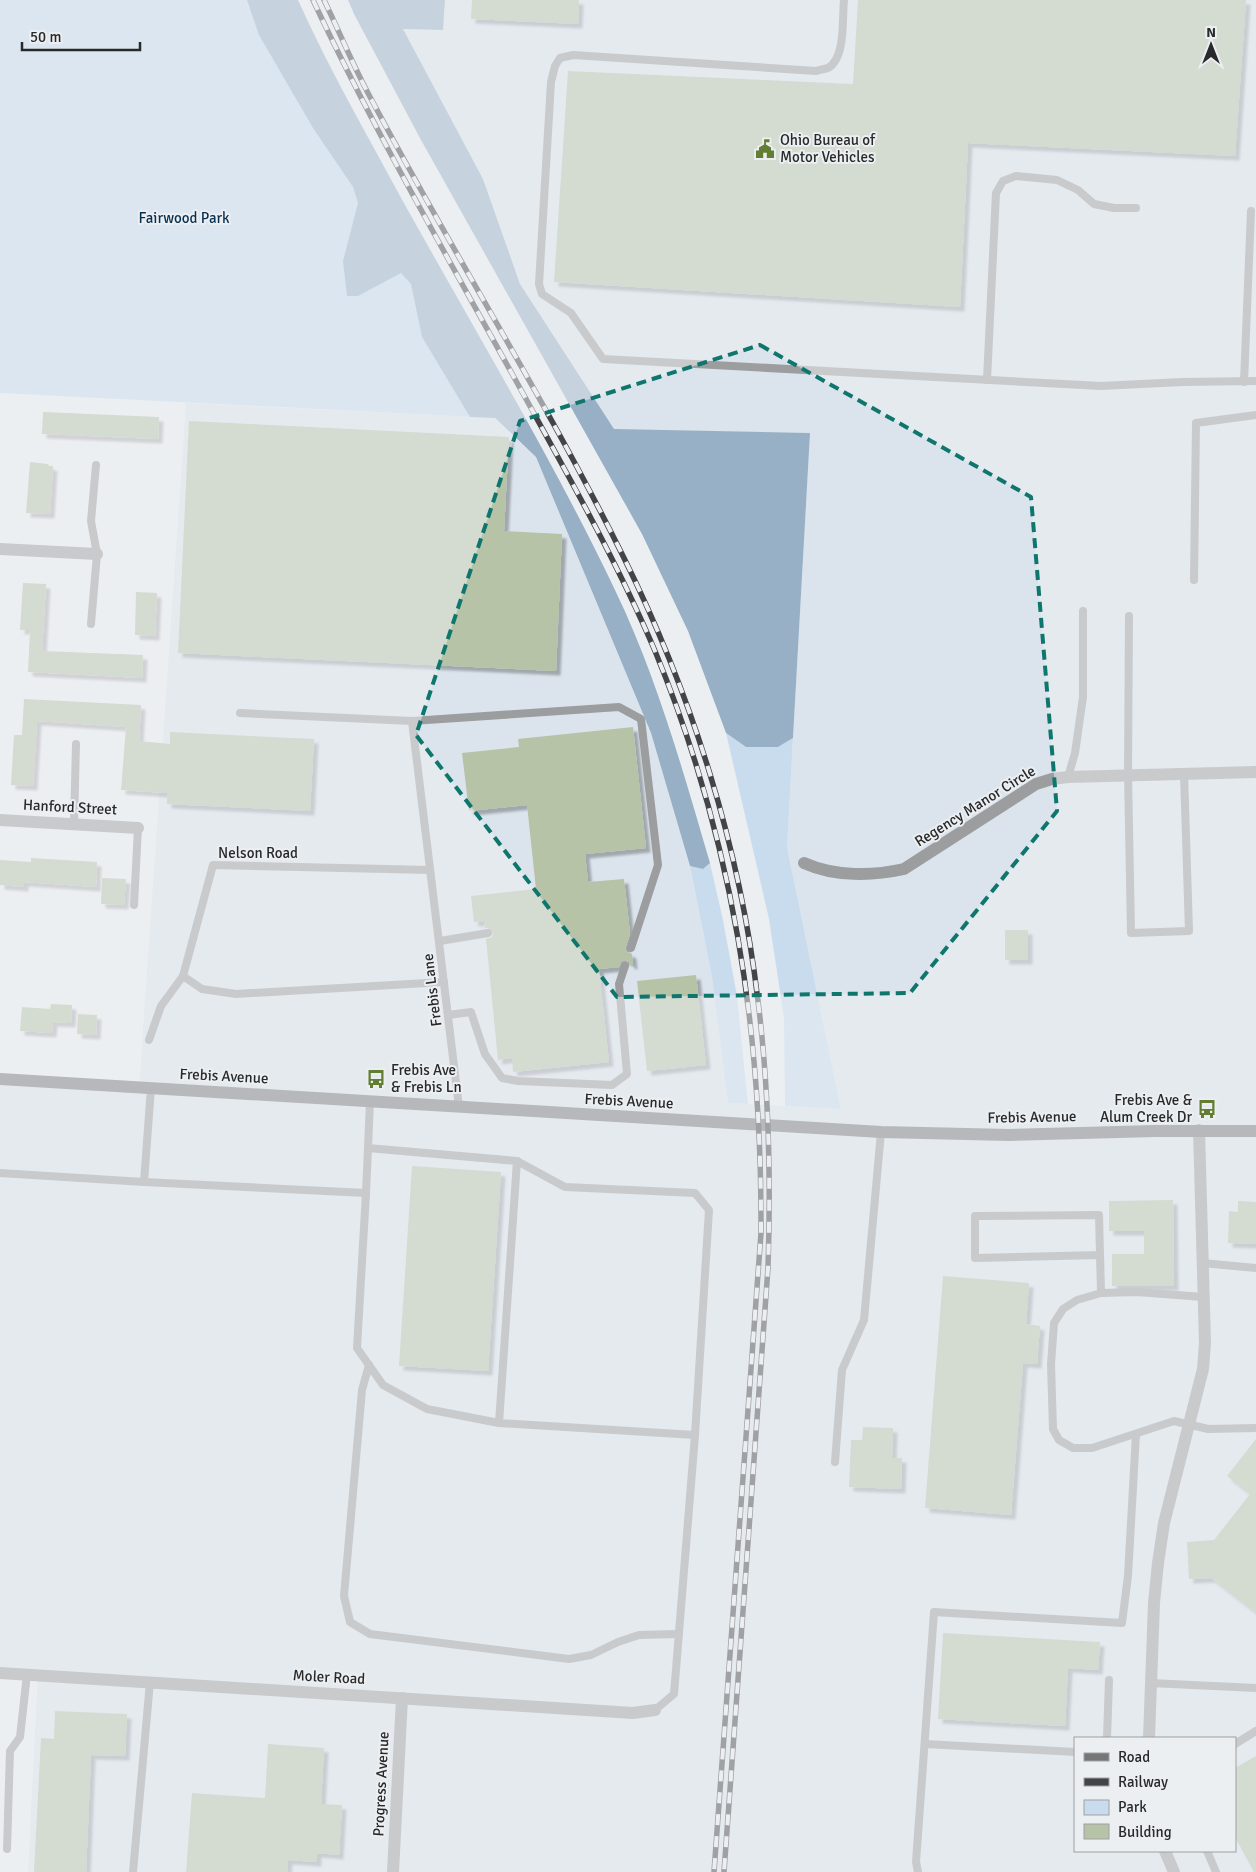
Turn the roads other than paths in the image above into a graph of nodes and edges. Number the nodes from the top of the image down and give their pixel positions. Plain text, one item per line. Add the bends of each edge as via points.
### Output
1 (844, 0) edge
2 (1136, 208) dead end
3 (1251, 211) dead end
4 (987, 380) junction
5 (1256, 381) edge
6 (1244, 382) junction
7 (1256, 415) edge
8 (96, 466) dead end
9 (0, 548) edge
10 (97, 554) junction
11 (1194, 580) dead end
12 (1083, 611) dead end
13 (1128, 616) dead end
14 (91, 624) dead end
15 (240, 713) dead end
16 (412, 721) junction
17 (76, 744) dead end
18 (1256, 772) edge
19 (1184, 773) junction
20 (1128, 774) junction
21 (1068, 777) junction
22 (0, 820) edge
23 (74, 824) junction
24 (138, 828) joint
25 (804, 863) dead end
26 (430, 870) junction
27 (134, 905) dead end
28 (488, 933) dead end
29 (440, 941) junction
30 (631, 948) dead end
31 (625, 966) dead end
32 (183, 976) junction
33 (444, 982) junction
34 (448, 1015) junction
35 (149, 1040) dead end
36 (0, 1079) edge
37 (151, 1088) junction
38 (370, 1101) junction
39 (459, 1107) junction
40 (1199, 1130) junction
41 (1256, 1131) edge
42 (881, 1132) junction
43 (368, 1148) junction
44 (517, 1161) junction
45 (0, 1172) edge
46 (144, 1182) junction
47 (366, 1193) junction
48 (1100, 1255) junction
49 (1202, 1263) junction
50 (1256, 1268) edge
51 (1101, 1293) junction
52 (1203, 1297) junction
53 (368, 1365) junction
54 (499, 1423) junction
55 (1189, 1424) junction
56 (1256, 1428) edge
57 (1136, 1434) junction
58 (695, 1436) junction
59 (835, 1462) dead end
60 (679, 1634) junction
61 (0, 1673) edge
62 (28, 1674) junction
63 (1109, 1680) dead end
64 (150, 1682) junction
65 (1150, 1683) junction
66 (1256, 1688) edge
67 (402, 1698) junction
68 (656, 1710) joint
69 (1256, 1731) edge
70 (1107, 1737) edge
71 (1149, 1737) edge
72 (1236, 1743) edge
73 (925, 1744) junction
74 (0, 1751) edge
75 (10, 1752) junction
76 (1074, 1752) edge
77 (7, 1849) dead end
78 (1165, 1852) edge
79 (1207, 1852) edge
80 (133, 1872) edge
81 (392, 1872) edge
82 (918, 1872) edge
83 (1174, 1872) edge
84 (1216, 1872) edge

1 - 4 lane via 838,58 828,68 816,71 573,55 560,58 551,82 539,284 542,294 572,313 603,359
2 - 4 lane via 1094,204 1078,190 1056,180 1016,176 1003,181 996,193
3 - 6 lane
4 - 6 lane via 1102,386
5 - 6 lane
7 - 11 lane via 1196,423
8 - 10 lane via 91,521
9 - 10 street
10 - 14 lane
12 - 21 lane via 1083,697
13 - 20 lane
15 - 16 lane
16 - 26 lane, Frebis Lane
16 - 30 lane via 619,707 641,719 658,865
17 - 23 lane
18 - 19 street, Regency Manor Circle
19 - 20 street, Regency Manor Circle
19 - 20 lane via 1189,931 1131,933
20 - 21 street, Regency Manor Circle
21 - 25 street, Regency Manor Circle via 1036,784 904,869 883,874 861,874 815,868
22 - 23 street, Hanford Street
23 - 24 street, Hanford Street
24 - 27 lane
26 - 29 lane, Frebis Lane
26 - 32 lane, Nelson Road via 213,865
28 - 29 lane
29 - 33 lane, Frebis Lane
31 - 34 lane via 619,984 627,1074 612,1085 502,1078 486,1054 471,1012
32 - 33 lane via 202,989 236,994
32 - 35 lane, Nelson Road via 161,1006
33 - 34 lane, Frebis Lane
34 - 39 lane, Frebis Lane
36 - 37 main road, Frebis Avenue
37 - 38 main road, Frebis Avenue
37 - 46 lane
38 - 39 main road, Frebis Avenue
38 - 43 lane
39 - 42 main road, Frebis Avenue
40 - 41 main road, Frebis Avenue
40 - 42 main road, Frebis Avenue via 1009,1135
40 - 49 street
42 - 59 lane via 864,1320 842,1370
43 - 44 lane
43 - 47 lane
44 - 54 lane
44 - 58 lane via 565,1187 695,1193 709,1210
45 - 46 lane
46 - 47 lane
47 - 53 lane via 357,1348
48 - 48 lane via 1099,1215 975,1216 975,1258
48 - 51 lane
49 - 50 lane
49 - 52 street
51 - 52 lane
51 - 57 lane via 1077,1300 1063,1309 1054,1323 1050,1364 1052,1429 1058,1440 1073,1448 1092,1448
52 - 55 street via 1205,1343
53 - 54 lane via 383,1385 427,1409
53 - 60 lane via 362,1390 344,1596 350,1622 370,1634 569,1659 591,1655 639,1635
54 - 58 lane
55 - 56 lane via 1208,1429
55 - 57 lane via 1174,1421
55 - 65 street via 1164,1523
57 - 73 lane via 1128,1576 1122,1622 934,1612
58 - 60 lane
60 - 68 lane via 674,1694
61 - 62 street, Moler Road
62 - 64 street, Moler Road
62 - 75 lane via 20,1737
63 - 70 lane
64 - 67 street, Moler Road
64 - 80 lane
65 - 66 lane
65 - 71 street
67 - 68 street, Moler Road via 633,1713
67 - 81 street, Progress Avenue
69 - 72 lane
73 - 76 lane
73 - 82 lane via 916,1862
74 - 75 lane
75 - 77 lane
78 - 83 street
79 - 84 lane

